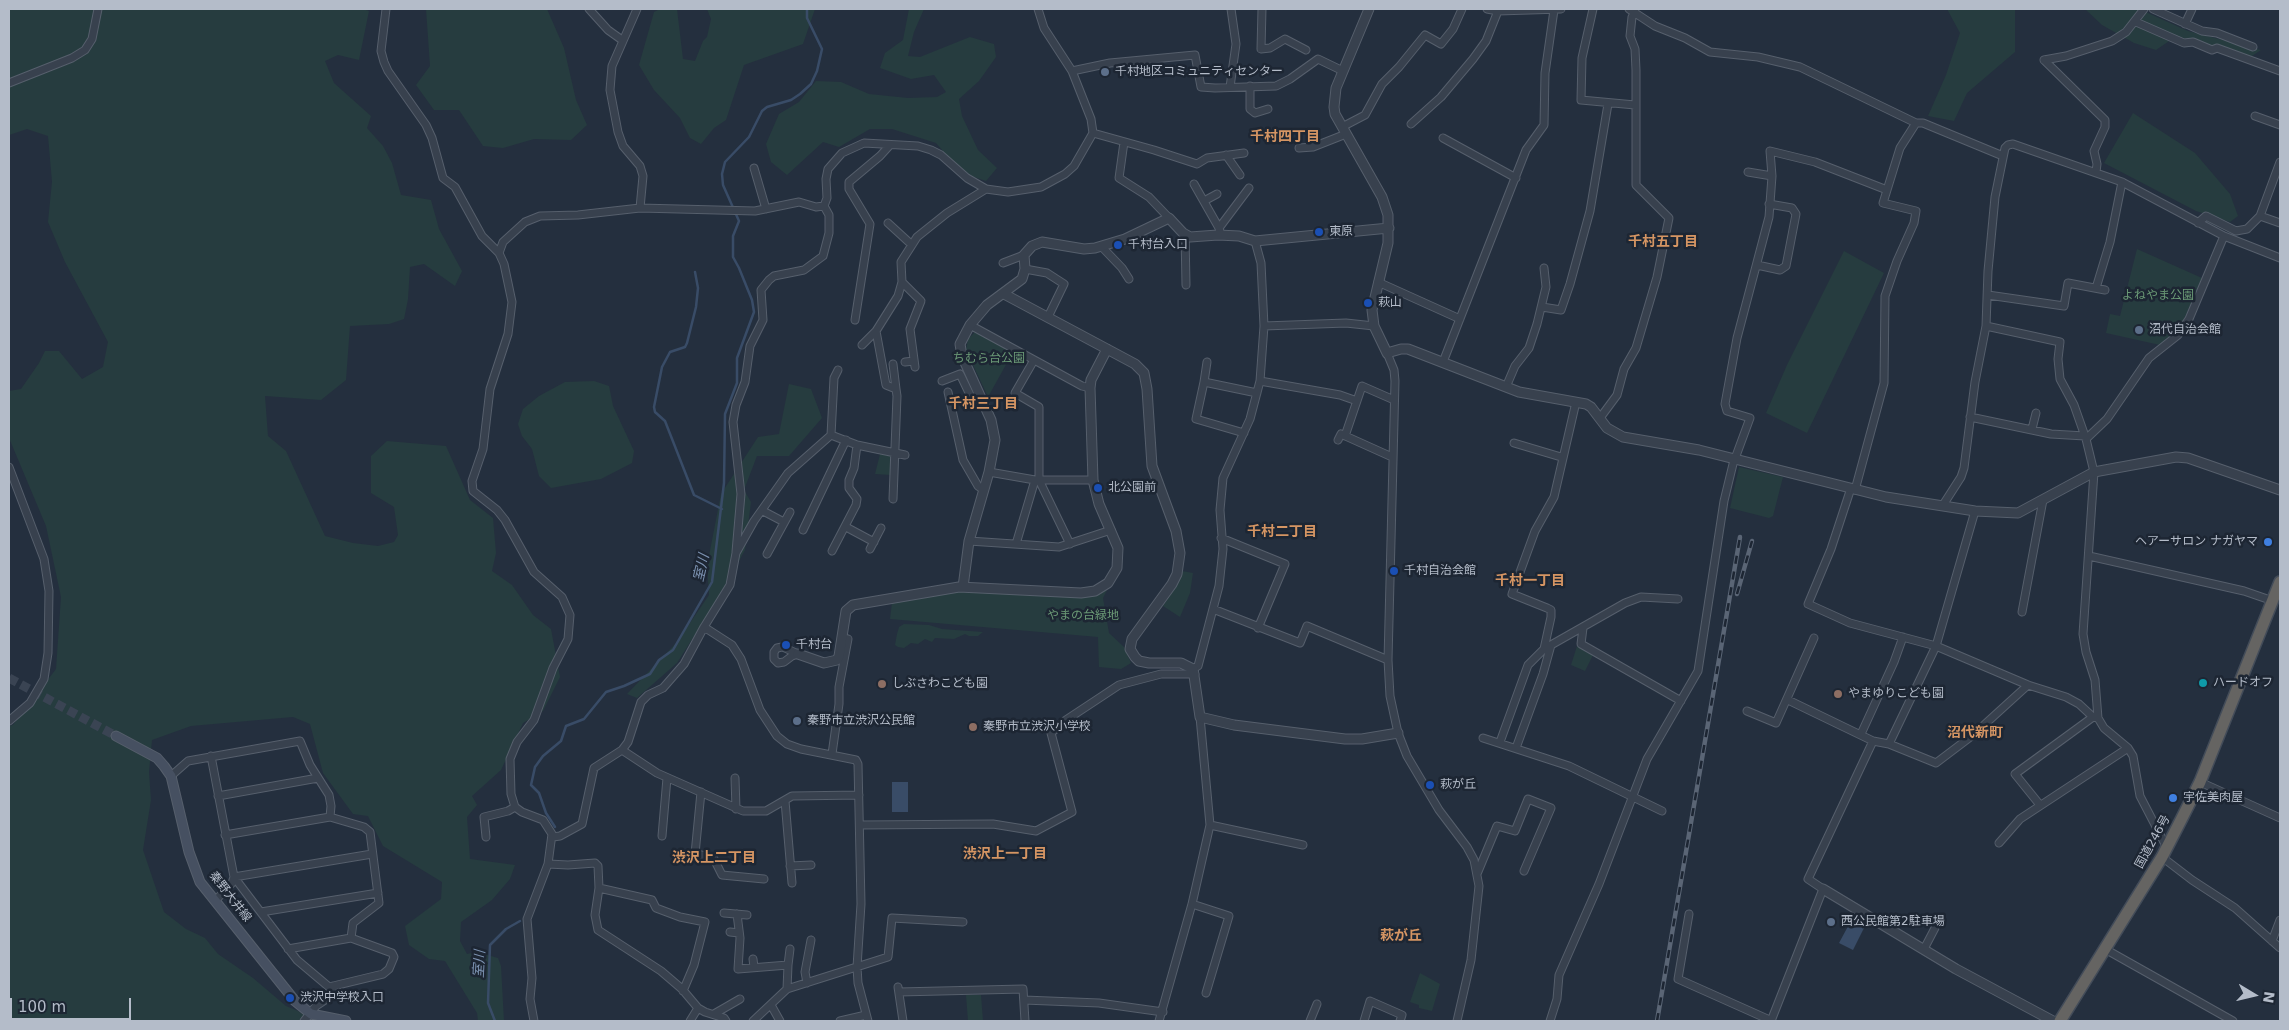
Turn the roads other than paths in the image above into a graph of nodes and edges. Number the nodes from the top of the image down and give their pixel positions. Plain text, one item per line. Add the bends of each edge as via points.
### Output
1 (98, 9) edge
2 (386, 9) edge
3 (589, 9) edge
4 (637, 9) edge
5 (1038, 9) edge
6 (1231, 9) edge
7 (1262, 9) edge
8 (1369, 9) edge
9 (1462, 9) edge
10 (1487, 9) edge
11 (1558, 9) edge
12 (1593, 9) edge
13 (2144, 9) edge
14 (2153, 9) edge
15 (2192, 9) edge
16 (1632, 10) edge
17 (1498, 11) junction
18 (2136, 22) junction
19 (2185, 24) junction
20 (622, 40) junction
21 (2253, 47) dead end
22 (1306, 50) dead end
23 (1072, 71) junction
24 (1343, 71) junction
25 (2280, 71) edge
26 (9, 83) edge
27 (1250, 86) junction
28 (1230, 87) junction
29 (1608, 104) junction
30 (1635, 105) junction
31 (1264, 113) dead end
32 (2255, 116) dead end
33 (1916, 123) junction
34 (1411, 124) dead end
35 (2280, 125) edge
36 (1344, 130) junction
37 (1093, 133) junction
38 (1443, 138) dead end
39 (1124, 142) junction
40 (890, 145) junction
41 (1299, 148) dead end
42 (1244, 153) dead end
43 (1226, 155) junction
44 (2002, 156) junction
45 (2280, 162) edge
46 (754, 168) dead end
47 (1748, 172) dead end
48 (2096, 172) junction
49 (1240, 175) dead end
50 (1772, 176) junction
51 (1516, 178) junction
52 (2122, 182) junction
53 (1194, 184) dead end
54 (1250, 188) dead end
55 (986, 189) junction
56 (1887, 190) junction
57 (1217, 194) dead end
58 (1204, 201) junction
59 (1769, 204) junction
60 (824, 206) junction
61 (640, 208) junction
62 (766, 208) junction
63 (2260, 216) junction
64 (1169, 218) junction
65 (888, 223) dead end
66 (2198, 223) junction
67 (2280, 223) edge
68 (1389, 228) junction
69 (1220, 231) junction
70 (1185, 234) junction
71 (2224, 236) junction
72 (1255, 241) junction
73 (912, 245) junction
74 (1101, 246) junction
75 (499, 253) junction
76 (1024, 255) junction
77 (2280, 258) edge
78 (1004, 263) dead end
79 (1758, 265) junction
80 (1544, 268) dead end
81 (1025, 269) junction
82 (1129, 279) dead end
83 (902, 282) junction
84 (1378, 282) junction
85 (1186, 285) dead end
86 (2096, 288) junction
87 (2105, 290) dead end
88 (1004, 294) junction
89 (1988, 295) junction
90 (1542, 307) junction
91 (1048, 318) junction
92 (1460, 319) junction
93 (855, 320) dead end
94 (970, 325) junction
95 (1264, 326) junction
96 (1374, 326) junction
97 (1986, 326) junction
98 (876, 331) junction
99 (862, 345) dead end
100 (1107, 349) junction
101 (1387, 353) junction
102 (1034, 360) junction
103 (905, 362) dead end
104 (1207, 362) dead end
105 (1443, 362) junction
106 (892, 364) dead end
107 (838, 370) dead end
108 (942, 381) dead end
109 (1204, 382) junction
110 (1260, 382) junction
111 (1506, 387) junction
112 (1090, 388) junction
113 (896, 389) junction
114 (948, 392) dead end
115 (1257, 393) junction
116 (982, 400) junction
117 (1394, 400) junction
118 (1357, 401) junction
119 (1576, 402) junction
120 (2036, 412) dead end
121 (1970, 417) junction
122 (1600, 418) junction
123 (2032, 429) junction
124 (1244, 433) junction
125 (831, 434) junction
126 (1345, 436) junction
127 (2085, 438) junction
128 (846, 440) junction
129 (1338, 440) dead end
130 (1514, 443) dead end
131 (857, 444) junction
132 (896, 454) junction
133 (906, 455) dead end
134 (1392, 457) junction
135 (1561, 457) junction
136 (1735, 459) junction
137 (9, 467) edge
138 (989, 472) junction
139 (2094, 472) junction
140 (1037, 480) junction
141 (1093, 480) junction
142 (1853, 489) junction
143 (984, 490) junction
144 (2280, 490) edge
145 (893, 499) dead end
146 (2043, 500) junction
147 (1943, 505) junction
148 (1975, 510) junction
149 (763, 511) junction
150 (790, 512) dead end
151 (784, 522) junction
152 (846, 527) junction
153 (881, 528) dead end
154 (804, 530) dead end
155 (1111, 530) junction
156 (1222, 538) junction
157 (969, 541) junction
158 (874, 542) junction
159 (1016, 544) junction
160 (1070, 544) junction
161 (870, 549) dead end
162 (832, 550) dead end
163 (736, 553) junction
164 (767, 554) dead end
165 (2089, 556) junction
166 (2280, 582) edge
167 (964, 587) junction
168 (1678, 599) dead end
169 (2273, 601) junction
170 (1214, 609) junction
171 (2022, 612) dead end
172 (704, 627) junction
173 (1258, 628) junction
174 (1583, 628) junction
175 (1903, 637) junction
176 (842, 638) junction
177 (1814, 638) dead end
178 (1936, 646) junction
179 (798, 654) dead end
180 (1388, 660) junction
181 (1194, 671) junction
182 (2028, 685) junction
183 (1788, 700) junction
184 (1681, 701) junction
185 (1747, 711) dead end
186 (1200, 717) junction
187 (2095, 718) junction
188 (9, 721) edge
189 (1398, 733) junction
190 (1861, 734) junction
191 (116, 736) tunnel mouth
192 (1483, 738) dead end
193 (1873, 741) junction
194 (1500, 742) junction
195 (1889, 744) junction
196 (1516, 748) junction
197 (2128, 748) junction
198 (622, 750) junction
199 (832, 754) junction
200 (211, 756) junction
201 (171, 776) junction
202 (318, 778) junction
203 (667, 778) junction
204 (735, 778) dead end
205 (2200, 782) junction
206 (701, 792) junction
207 (859, 795) junction
208 (218, 796) junction
209 (1632, 798) junction
210 (785, 801) junction
211 (2040, 805) junction
212 (515, 807) junction
213 (736, 809) junction
214 (1662, 811) dead end
215 (330, 817) junction
216 (2280, 818) edge
217 (860, 825) junction
218 (1210, 825) junction
219 (225, 835) junction
220 (662, 836) dead end
221 (486, 837) dead end
222 (552, 838) junction
223 (1999, 843) dead end
224 (1303, 845) dead end
225 (2165, 852) junction
226 (372, 854) junction
227 (548, 864) junction
228 (811, 865) dead end
229 (790, 866) junction
230 (1524, 870) dead end
231 (1478, 874) junction
232 (234, 877) junction
233 (764, 879) dead end
234 (792, 883) dead end
235 (599, 888) junction
236 (1822, 888) junction
237 (378, 893) junction
238 (215, 901) junction
239 (1192, 904) junction
240 (261, 912) junction
241 (724, 913) dead end
242 (737, 914) junction
243 (1689, 914) dead end
244 (747, 916) dead end
245 (2280, 920) edge
246 (963, 922) dead end
247 (1935, 928) dead end
248 (730, 932) dead end
249 (739, 933) junction
250 (351, 938) junction
251 (811, 940) dead end
252 (2272, 941) junction
253 (288, 948) junction
254 (2280, 948) edge
255 (790, 949) dead end
256 (1924, 949) junction
257 (2105, 949) junction
258 (753, 959) dead end
259 (788, 965) junction
260 (754, 967) junction
261 (857, 967) junction
262 (807, 984) junction
263 (333, 986) junction
264 (787, 989) junction
265 (683, 991) junction
266 (1206, 993) dead end
267 (740, 999) dead end
268 (1024, 1000) junction
269 (1317, 1004) dead end
270 (771, 1005) junction
271 (698, 1008) junction
272 (1163, 1012) junction
273 (714, 1014) junction
274 (312, 1017) edge
275 (867, 1018) edge
276 (304, 1021) edge
277 (346, 1021) edge
278 (534, 1021) edge
279 (690, 1021) edge
280 (726, 1021) edge
281 (753, 1021) edge
282 (780, 1021) edge
283 (840, 1021) edge
284 (903, 1021) edge
285 (1026, 1021) edge
286 (1159, 1021) edge
287 (1310, 1021) edge
288 (1364, 1021) edge
289 (1400, 1021) edge
290 (1457, 1021) edge
291 (1550, 1021) edge
292 (1772, 1021) edge
293 (2053, 1021) edge
294 (2060, 1021) edge
295 (2233, 1021) edge

1 - 26 street via 92,39 85,50
2 - 75 street via 381,51 388,71 426,125 443,178 455,187 482,236
3 - 20 street
4 - 20 street
5 - 23 street via 1044,28
6 - 28 street via 1236,44
7 - 22 street via 1260,49 1270,48 1285,39
8 - 24 street
9 - 36 street via 1453,29 1441,44 1426,35 1382,84 1365,116
10 - 17 street
11 - 17 street
11 - 51 street via 1545,73 1544,125 1526,150
12 - 29 street via 1582,58 1582,100
13 - 18 street
14 - 19 street
15 - 19 street
16 - 30 street via 1630,36 1635,49
16 - 33 street via 1655,26 1710,52 1758,57 1800,67
17 - 34 street via 1486,41 1468,66
18 - 25 street via 2184,43 2193,42 2212,50 2217,48
18 - 48 street via 2103,45 2044,60 2105,120 2094,152
19 - 21 street
20 - 61 street via 612,66 610,90 623,146 644,176
23 - 28 street via 1110,63 1196,55 1201,87
23 - 37 street via 1091,119
24 - 27 street via 1318,59 1276,86
24 - 36 street via 1334,99 1335,114
27 - 28 street
27 - 31 street via 1250,109
29 - 30 street
29 - 90 street via 1590,211 1570,284 1561,310
30 - 122 street via 1636,185 1669,218 1657,276 1636,348 1624,368 1617,396
32 - 35 street
33 - 44 street via 1923,123
33 - 56 street via 1900,148
36 - 41 street via 1313,147
36 - 68 street via 1382,198
37 - 39 street
37 - 55 street via 1074,166 1056,179 1031,190 1008,192
38 - 51 street
39 - 43 street via 1197,164 1206,158
39 - 64 street via 1118,178 1149,197
40 - 55 street via 931,150
40 - 60 street via 864,143 842,153 828,169
40 - 93 street via 851,179 849,185 851,194 870,224
42 - 43 street
43 - 49 street
44 - 48 street via 2004,148 2013,144
44 - 89 street via 1991,227
45 - 63 street
46 - 62 street
47 - 50 street
48 - 52 street
50 - 56 street via 1770,151 1816,162
50 - 59 street
51 - 92 street
52 - 66 street
52 - 86 street via 2110,242
53 - 58 street
54 - 69 street
55 - 73 street via 924,230
56 - 142 street via 1883,203 1916,211 1885,296 1884,383
57 - 58 street
58 - 69 street
59 - 79 street
59 - 79 street via 1792,208 1796,214 1786,266 1780,270
60 - 62 street via 799,202
60 - 163 street via 829,215 829,234 823,256 804,270 774,276 761,290 763,320 750,346 745,382 733,422 741,494
61 - 62 street via 742,211
61 - 75 street via 578,216 540,216 524,222 503,242
63 - 66 street via 2247,229 2236,231 2206,216
63 - 67 street
64 - 70 street
64 - 74 street via 1125,239
65 - 73 street
66 - 71 street
68 - 72 street
68 - 84 street
69 - 70 street via 1195,238
69 - 72 street
70 - 85 street
71 - 77 street
71 - 127 street via 2189,319 2178,335 2148,358 2108,419
72 - 95 street via 1261,263
73 - 83 street via 901,262
74 - 76 street via 1084,249 1037,243
74 - 82 street
75 - 212 street via 512,302 512,317 490,388 483,449 472,486 473,491 505,520 534,572 562,597 570,614 568,639 553,668 534,720 517,742 510,759 511,794
76 - 78 street
76 - 81 street
79 - 136 street via 1737,338 1725,404 1727,411 1750,418
80 - 90 street via 1546,287
81 - 88 street via 1022,279
81 - 91 street via 1047,273 1064,284
83 - 98 street via 894,304
83 - 103 street via 921,301 910,328 914,364
84 - 92 street
84 - 96 street via 1372,310
86 - 87 street
86 - 89 street via 2068,283 2064,306
88 - 91 street
88 - 94 street via 992,301
89 - 97 street
90 - 111 street via 1529,348 1515,366
91 - 100 street
92 - 105 street
94 - 102 street
94 - 116 street via 962,336 960,352
95 - 96 street
95 - 110 street
96 - 101 street
97 - 121 street
97 - 127 street via 2060,342 2060,379 2074,405
98 - 99 street
98 - 113 street via 886,385
100 - 112 street
100 - 181 street via 1135,364 1144,373 1152,466 1176,531 1180,553 1172,584 1134,636 1130,649 1138,661 1181,663
101 - 105 street via 1408,350
101 - 117 street via 1394,370
102 - 112 street
102 - 140 street via 1015,394 1039,407
104 - 109 street
105 - 111 street
106 - 113 street
107 - 125 street via 834,378
108 - 116 street via 960,374 972,399
109 - 115 street
109 - 124 street via 1196,419
110 - 115 street
110 - 118 street
111 - 119 street via 1535,396
112 - 141 street
113 - 132 street
114 - 143 street via 963,460 978,486
115 - 124 street
116 - 138 street via 995,440
117 - 118 street via 1362,386
117 - 134 street
118 - 126 street
119 - 122 street via 1591,407
119 - 135 street
120 - 123 street
121 - 123 street
121 - 147 street via 1961,478
122 - 136 street via 1623,438
123 - 127 street
124 - 156 street via 1223,478
125 - 128 street
125 - 149 street via 788,473
126 - 129 street via 1341,434
126 - 134 street
127 - 139 street
128 - 131 street
128 - 154 street
130 - 135 street
131 - 132 street
131 - 152 street via 849,480 849,488 857,499
132 - 133 street
132 - 145 street
134 - 180 street
135 - 194 street via 1554,497 1535,531 1512,594 1548,608 1551,617 1544,649 1528,665
136 - 142 street
136 - 184 street via 1717,544 1698,671
137 - 188 street via 44,558 49,591 48,653 44,679 30,703
138 - 140 street
138 - 143 street
139 - 144 street via 2176,457 2188,458
139 - 146 street
139 - 165 street
140 - 141 street
140 - 159 street
140 - 160 street
141 - 155 street
142 - 147 street
142 - 175 street via 1808,604 1850,623
143 - 157 street
146 - 148 street via 2018,513
146 - 171 street
147 - 148 street
148 - 178 street
149 - 151 street
149 - 163 street
150 - 151 street
151 - 164 street
152 - 158 street
152 - 162 street
153 - 158 street
155 - 160 street
155 - 167 street via 1118,548 1117,568 1108,583 1095,591
156 - 170 street via 1222,568
156 - 173 street via 1284,564
157 - 159 street
157 - 167 street
158 - 161 street
159 - 160 street via 1059,547
163 - 172 street via 730,585
165 - 169 street
165 - 187 street via 2083,634 2095,680 2098,704
166 - 169 highway, 国道246号
167 - 176 street via 854,605 846,611
168 - 174 street via 1641,597
169 - 205 highway, 国道246号
170 - 173 street
170 - 181 street
172 - 198 street via 684,664 663,688 641,702 628,742
172 - 199 street via 732,646 741,659 760,710 777,736 801,749
173 - 180 street via 1300,643 1307,626
174 - 184 street via 1581,644
174 - 196 street via 1551,645
175 - 178 street
175 - 190 street
176 - 179 street via 839,656 833,663
176 - 199 street via 848,639
177 - 183 street
178 - 182 street
178 - 195 street
180 - 189 street via 1390,696
181 - 186 street
181 - 217 street via 1161,674 1118,685 1051,733 1072,812 1052,824 1036,830 993,824
182 - 187 street via 2066,697
182 - 195 street via 1980,729 1936,763
183 - 185 street via 1776,723
183 - 190 street
184 - 209 street via 1647,759
186 - 189 street via 1234,725 1345,739 1362,740
186 - 218 street
187 - 197 street
187 - 211 street via 2015,774
189 - 231 street via 1407,756 1467,847
190 - 193 street
191 - 201 main road, 秦野大井線 via 157,758
192 - 194 street
193 - 195 street
193 - 236 street via 1808,879
194 - 196 street
196 - 209 street via 1569,766
197 - 211 street
197 - 225 street via 2135,761 2140,796
198 - 203 street
198 - 222 street via 594,768 582,824
199 - 207 street via 856,760
200 - 201 street via 188,761
200 - 202 street via 300,741
200 - 208 street
201 - 238 main road, 秦野大井線 via 189,852 200,882
202 - 208 street
202 - 215 street via 329,795
203 - 206 street
203 - 220 street
204 - 213 street
205 - 216 street
205 - 225 highway, 国道246号
206 - 213 street
206 - 233 street via 695,854 714,857 722,875
207 - 210 street via 792,796
207 - 217 street
208 - 219 street
209 - 214 street
209 - 291 street via 1559,975
210 - 213 street via 766,811
210 - 229 street via 785,837
211 - 223 street via 2020,820
212 - 221 street via 484,817
212 - 222 street via 543,820
215 - 219 street
215 - 226 street via 364,827 370,832
217 - 261 street via 861,904
218 - 224 street
218 - 239 street
219 - 232 street
222 - 227 street
225 - 252 street via 2192,880 2234,908
225 - 257 highway, 国道246号
226 - 232 street
226 - 237 street
227 - 235 street via 595,863
227 - 278 street via 527,919
228 - 229 street
229 - 234 street
230 - 231 street via 1551,808 1528,799 1514,831 1497,826
231 - 290 street via 1476,930
232 - 238 street
232 - 240 street
235 - 265 street via 594,915 598,930 662,971
235 - 265 street via 652,900 656,908 705,922 694,965
236 - 256 street
236 - 292 street
237 - 240 street
237 - 250 street via 379,903 353,923
238 - 274 main road, 秦野大井線 via 295,1001
239 - 266 street via 1229,916
239 - 272 street
240 - 253 street
241 - 242 street
242 - 244 street
242 - 249 street
243 - 292 street via 1678,979
245 - 252 street
246 - 261 street via 892,918 888,957
247 - 256 street
248 - 249 street
249 - 260 street via 738,970
250 - 253 street
250 - 263 street via 394,957 383,974
251 - 262 street via 805,972
252 - 254 street
253 - 263 street via 297,960 329,987
255 - 259 street
256 - 293 street
257 - 294 highway, 国道246号
257 - 295 street
258 - 260 street
259 - 260 street
259 - 264 street
261 - 262 street
261 - 275 street
262 - 264 street
263 - 274 street via 331,996 316,1006
264 - 270 street
265 - 271 street
267 - 273 street
268 - 272 street via 1098,1003
268 - 284 street via 1023,989 898,989
268 - 285 street
269 - 287 street
270 - 281 street
270 - 282 street
271 - 273 street
271 - 279 street
272 - 286 street
273 - 280 street
274 - 276 street
274 - 277 main road, 秦野大井線
275 - 283 street
288 - 289 street via 1370,1001 1402,1015

